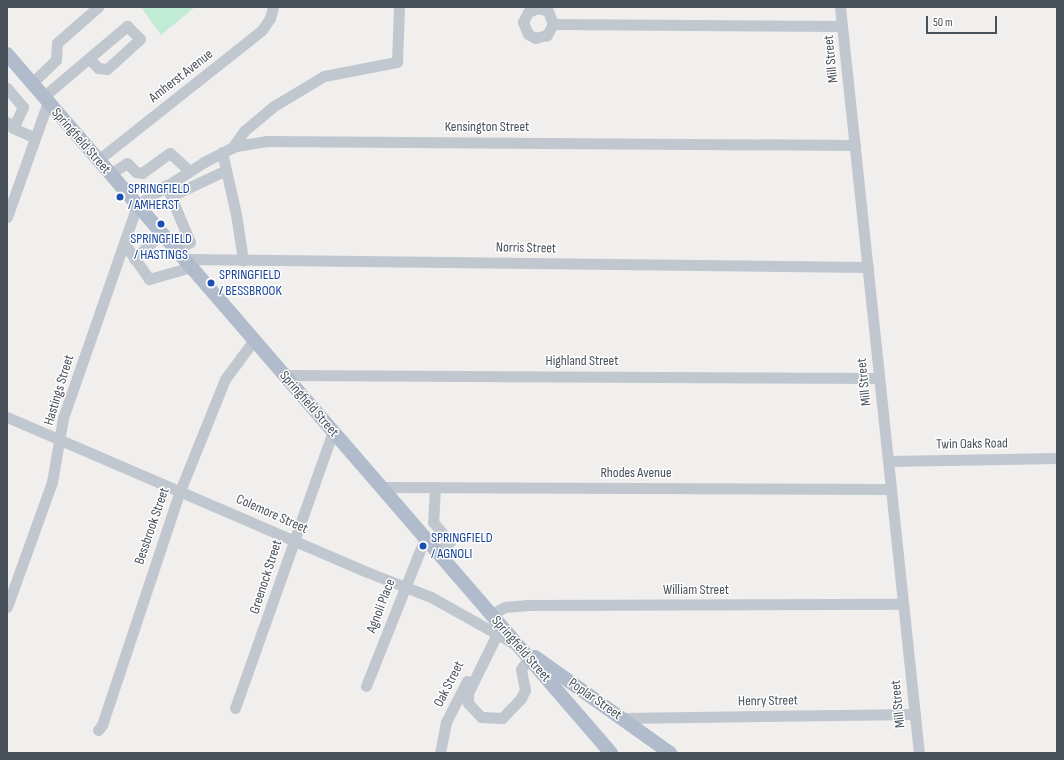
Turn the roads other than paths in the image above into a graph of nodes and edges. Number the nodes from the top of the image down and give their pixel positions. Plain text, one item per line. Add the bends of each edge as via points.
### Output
1 (98, 7) edge
2 (273, 7) edge
3 (399, 7) edge
4 (840, 7) edge
5 (553, 24) dead end
6 (842, 26) junction
7 (7, 54) edge
8 (89, 58) dead end
9 (32, 83) junction
10 (7, 88) edge
11 (46, 99) junction
12 (10, 125) edge
13 (35, 138) junction
14 (855, 145) junction
15 (227, 150) junction
16 (98, 160) junction
17 (226, 170) junction
18 (189, 171) junction
19 (110, 174) junction
20 (166, 185) junction
21 (170, 196) junction
22 (137, 205) junction
23 (7, 217) edge
24 (162, 233) junction
25 (124, 243) junction
26 (134, 259) junction
27 (184, 259) junction
28 (243, 260) junction
29 (868, 267) junction
30 (254, 340) junction
31 (284, 375) junction
32 (879, 378) junction
33 (7, 417) edge
34 (333, 432) junction
35 (60, 439) junction
36 (1057, 458) edge
37 (888, 461) junction
38 (380, 487) junction
39 (435, 487) junction
40 (891, 489) junction
41 (180, 491) junction
42 (425, 538) junction
43 (294, 540) junction
44 (438, 552) junction
45 (404, 586) junction
46 (903, 604) junction
47 (7, 607) edge
48 (492, 614) junction
49 (494, 632) junction
50 (524, 652) junction
51 (366, 686) dead end
52 (235, 708) dead end
53 (914, 714) junction
54 (623, 718) junction
55 (98, 730) dead end
56 (440, 753) edge
57 (611, 753) edge
58 (669, 753) edge
59 (919, 753) edge

1 - 9 street via 57,43 56,60
2 - 16 street, Amherst Avenue via 270,18 262,30
3 - 15 street via 397,62 324,76 274,106 244,131
4 - 6 street, Mill Street
5 - 6 street
6 - 14 street, Mill Street
7 - 9 main road, Springfield Street
8 - 11 street
9 - 11 main road, Springfield Street
10 - 12 street via 23,107
11 - 13 street
11 - 16 main road, Springfield Street
12 - 13 street
13 - 23 street
14 - 15 street, Kensington Street via 283,140 255,142
14 - 29 street, Mill Street
15 - 17 street
15 - 18 street, Kensington Street
16 - 19 main road, Springfield Street
17 - 21 street
17 - 28 street
18 - 19 street via 170,153 142,173 136,172 127,163
18 - 20 street, Kensington Street
19 - 22 main road, Springfield Street
20 - 21 street
20 - 22 street, Kensington Street
21 - 27 street via 190,242
22 - 24 main road, Springfield Street
22 - 25 street, Hastings Street
24 - 26 street
24 - 27 main road, Springfield Street
25 - 26 street
25 - 35 street, Hastings Street via 63,418
26 - 27 street via 149,279
27 - 28 street, Norris Street
27 - 30 main road, Springfield Street
28 - 29 street, Norris Street
29 - 32 street, Mill Street
30 - 31 main road, Springfield Street
30 - 41 street, Bessbrook Street via 225,379
31 - 32 street, Highland Street
31 - 34 main road, Springfield Street
32 - 37 street, Mill Street
33 - 35 street, Colemore Street
34 - 38 main road, Springfield Street
34 - 43 street, Greenock Street
35 - 41 street, Colemore Street
35 - 47 street, Hastings Street via 49,489
36 - 37 street, Twin Oaks Road
37 - 40 street, Mill Street
38 - 39 street, Rhodes Avenue
38 - 42 main road, Springfield Street
39 - 40 street, Rhodes Avenue
39 - 44 street via 434,522 450,542
40 - 46 street, Mill Street
41 - 43 street, Colemore Street
41 - 55 street, Bessbrook Street via 102,725
42 - 44 main road, Springfield Street
42 - 45 street, Agnoli Place
43 - 45 street, Colemore Street
43 - 52 street, Greenock Street via 265,629
44 - 48 main road, Springfield Street
45 - 49 street, Colemore Street via 444,603
45 - 51 street, Agnoli Place
46 - 48 street, William Street via 526,606 505,608
46 - 53 street, Mill Street
48 - 50 main road, Springfield Street
49 - 50 street, Colemore Street
49 - 50 street via 468,693 468,703 481,717 502,718 521,698 524,690 521,668
49 - 56 street, Oak Street via 446,722
50 - 54 main road, Poplar Street
50 - 57 main road, Springfield Street
53 - 54 street, Henry Street
53 - 59 street, Mill Street
54 - 58 main road, Poplar Street

